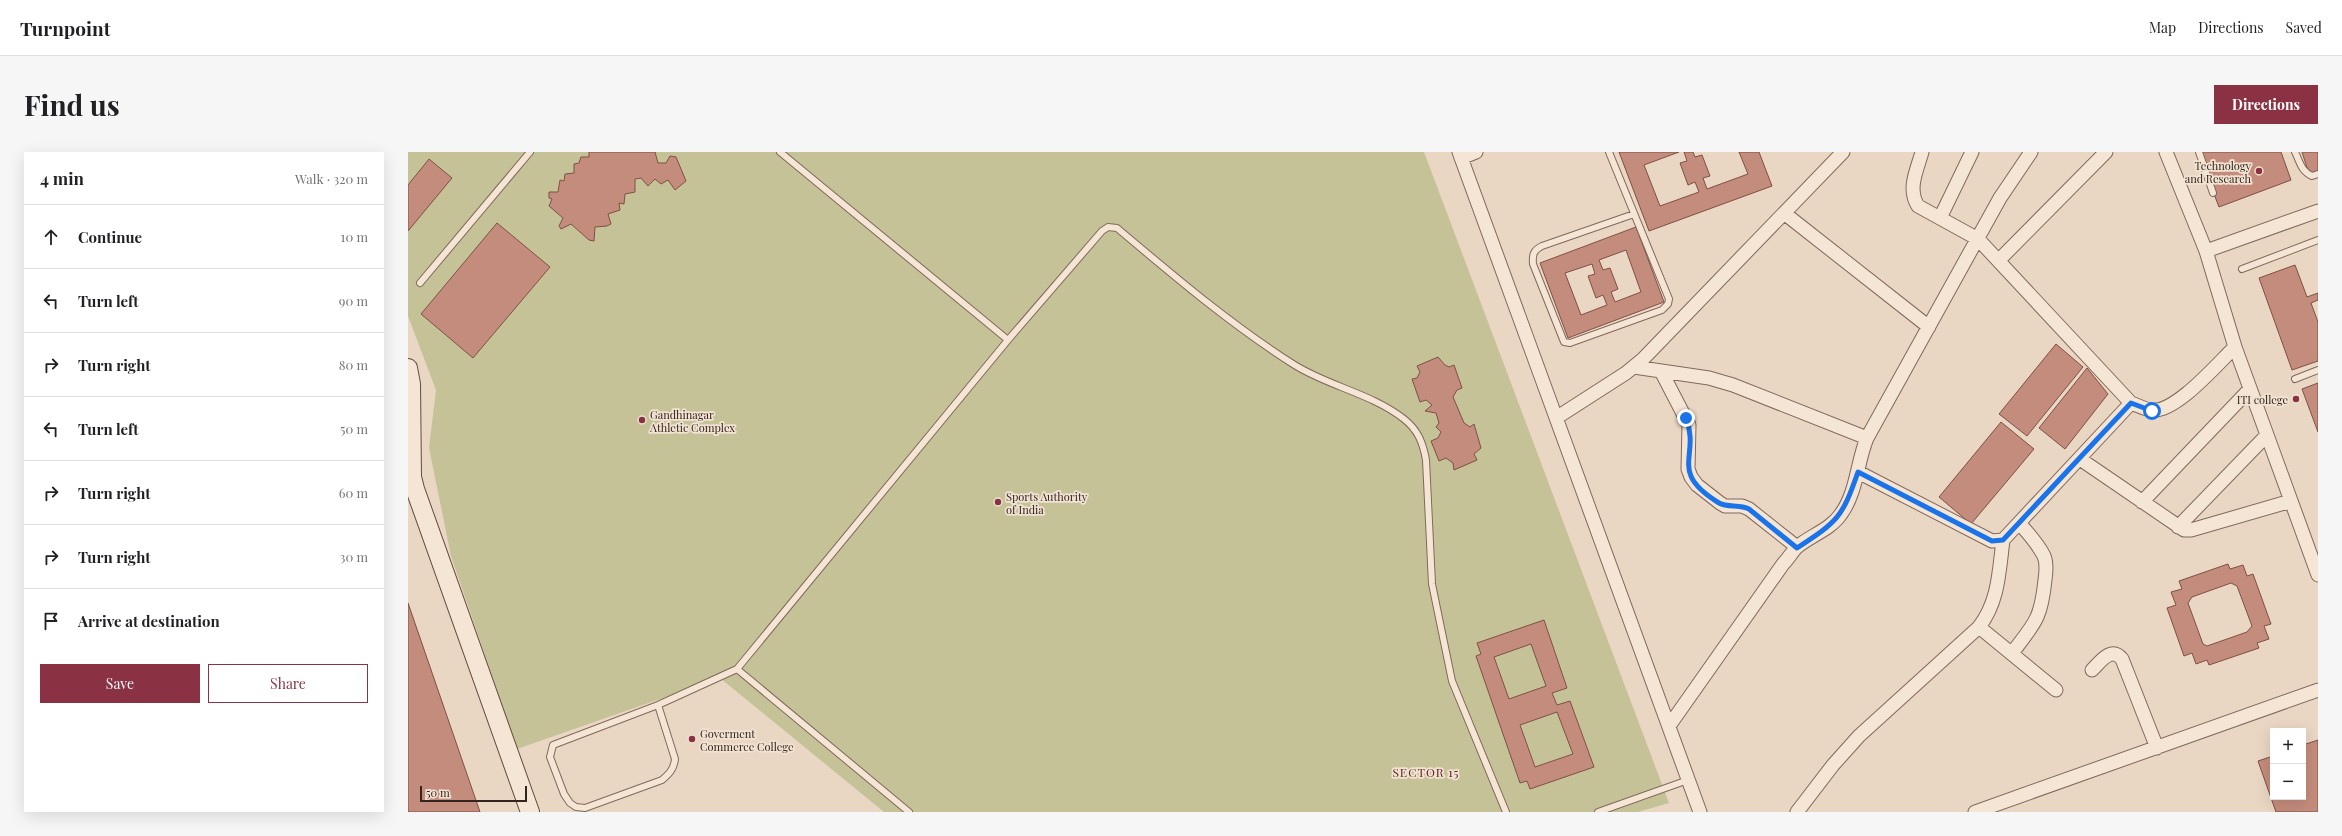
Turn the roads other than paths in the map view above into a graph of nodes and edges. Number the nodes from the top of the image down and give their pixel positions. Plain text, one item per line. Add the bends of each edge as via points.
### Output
1 (530, 152) edge
2 (780, 152) edge
3 (1476, 152) edge
4 (1609, 152) edge
5 (1844, 152) edge
6 (1922, 152) edge
7 (1972, 152) edge
8 (2031, 152) edge
9 (2106, 152) edge
10 (2166, 152) edge
11 (2199, 152) edge
12 (2295, 152) edge
13 (1460, 155) edge
14 (2318, 174) edge
15 (2213, 193) dead end
16 (2318, 211) edge
17 (1784, 213) junction
18 (1634, 214) junction
19 (1940, 218) junction
20 (1978, 239) junction
21 (2318, 240) edge
22 (2206, 251) junction
23 (1999, 260) junction
24 (2242, 269) dead end
25 (420, 283) dead end
26 (1929, 327) junction
27 (1008, 340) junction
28 (2235, 347) junction
29 (1634, 367) junction
30 (408, 368) edge
31 (2318, 370) edge
32 (1661, 371) junction
33 (2295, 379) dead end
34 (2250, 389) junction
35 (2131, 403) junction
36 (1556, 418) junction
37 (2267, 435) junction
38 (1867, 438) junction
39 (2080, 459) junction
40 (1858, 472) junction
41 (2291, 501) junction
42 (2142, 502) junction
43 (2020, 524) junction
44 (2178, 527) junction
45 (2003, 540) junction
46 (1797, 548) junction
47 (2318, 575) edge
48 (1980, 627) junction
49 (2012, 653) junction
50 (737, 669) junction
51 (2092, 670) dead end
52 (2056, 690) dead end
53 (2318, 690) edge
54 (658, 705) junction
55 (1669, 726) junction
56 (2157, 748) junction
57 (1688, 780) junction
58 (530, 812) edge
59 (909, 812) edge
60 (1506, 812) edge
61 (1598, 812) edge
62 (1700, 812) edge
63 (1797, 812) edge
64 (1976, 812) edge

1 - 25 lane
2 - 27 lane
3 - 13 street
4 - 18 lane
5 - 17 street
6 - 19 street via 1911,190 1913,198 1918,206
7 - 19 street
8 - 20 street via 2000,198
9 - 23 street
10 - 22 street
11 - 15 lane
12 - 14 lane via 2301,168 2306,173 2312,176
13 - 36 street
16 - 22 street
17 - 26 street
17 - 29 street
18 - 18 lane via 1669,299 1668,304 1662,310 1570,344 1564,342 1533,264 1532,255 1542,246
19 - 20 street
20 - 23 street
20 - 26 street
21 - 24 lane
22 - 28 street
23 - 35 street
26 - 38 street
27 - 50 lane
27 - 60 lane via 1102,231 1108,227 1117,228 1218,312 1294,365 1371,400 1403,418 1416,430 1424,446 1426,460 1432,584 1452,681
28 - 34 street
28 - 35 street via 2177,402 2152,411
29 - 32 street
29 - 36 street
30 - 58 street via 411,384 412,478 415,489
31 - 33 lane
32 - 38 street via 1709,378 1733,385
32 - 46 street via 1689,426 1688,469 1697,485 1725,506 1742,506 1749,509
34 - 37 street
34 - 42 street
35 - 39 street
36 - 55 street
37 - 41 street
37 - 44 street
38 - 40 street via 1859,457
39 - 42 street
39 - 43 street
40 - 45 street via 1992,541
40 - 46 street via 1841,514 1831,525
41 - 44 street via 2191,530
41 - 47 street
42 - 44 street
43 - 45 street
43 - 49 street via 2045,557 2046,571 2039,617
45 - 48 street via 1996,596
46 - 55 street via 1783,564
48 - 49 street
48 - 63 street via 1859,736
49 - 52 street
50 - 54 lane
50 - 59 lane
51 - 56 street via 2107,655 2113,653 2122,659
53 - 56 street
54 - 54 lane via 675,759 674,767 669,774 662,780 585,808 570,803 550,757 553,745
55 - 57 street
56 - 64 street
57 - 61 lane
57 - 62 street

